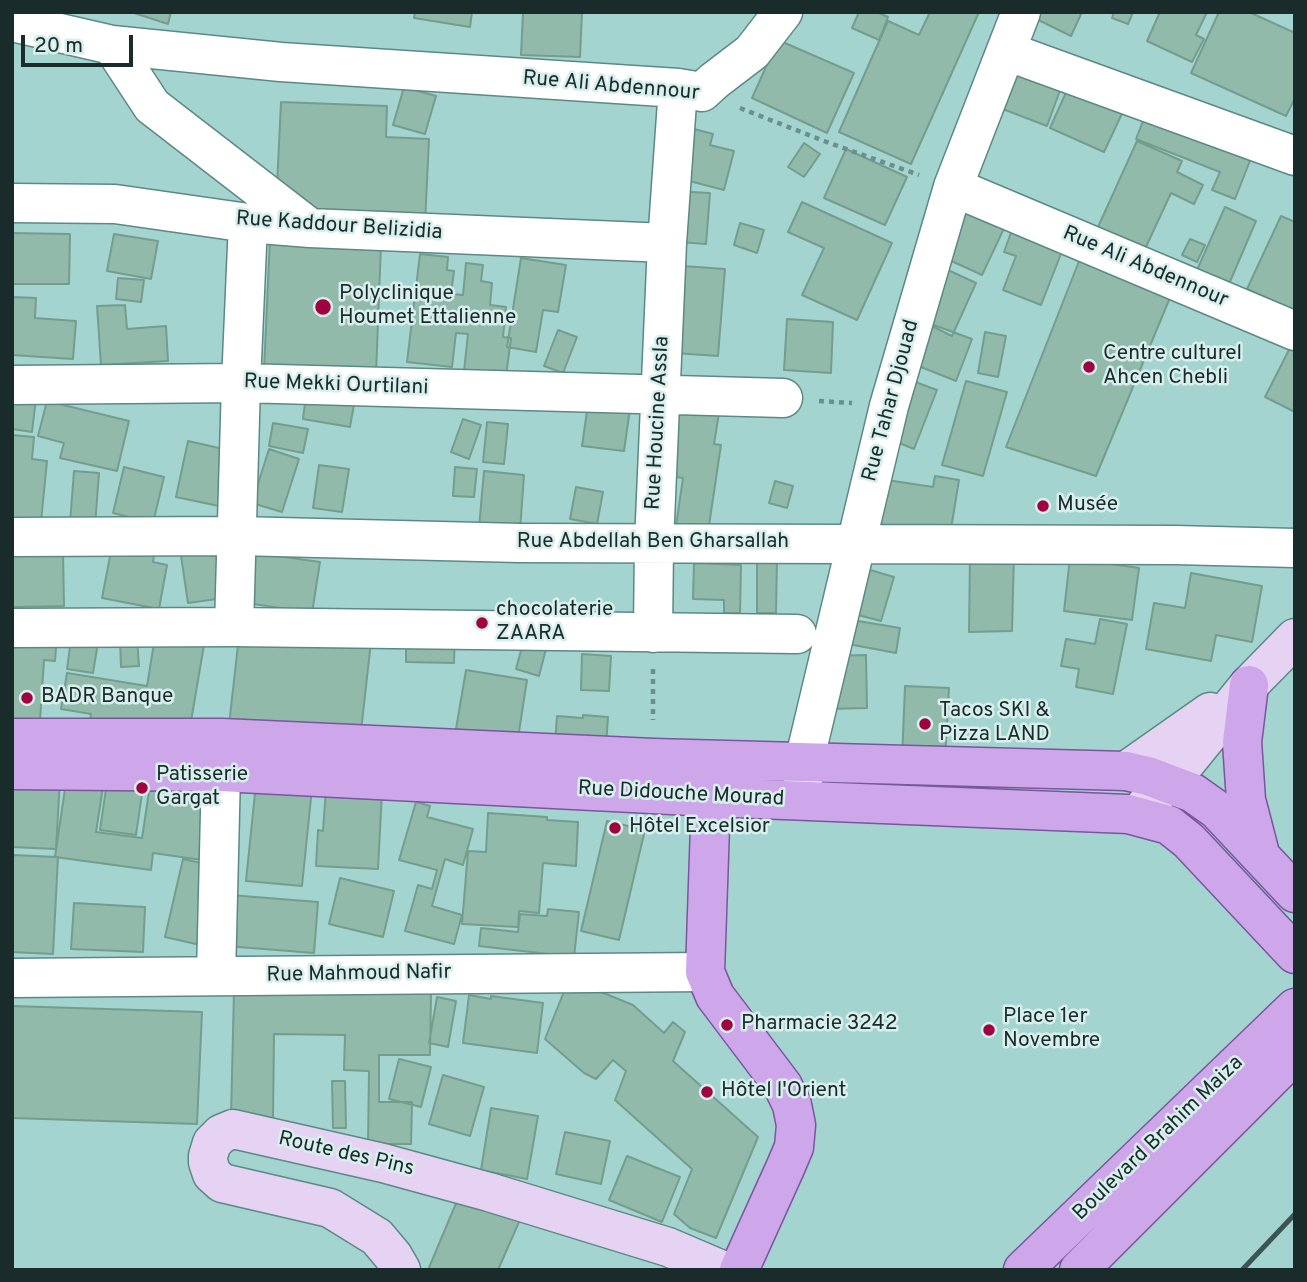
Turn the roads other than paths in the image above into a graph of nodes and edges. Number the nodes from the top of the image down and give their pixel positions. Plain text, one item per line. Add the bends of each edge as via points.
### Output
1 (783, 12) edge
2 (1021, 12) edge
3 (12, 22) edge
4 (112, 45) junction
5 (1006, 51) junction
6 (690, 90) junction
7 (1295, 156) edge
8 (953, 187) junction
9 (12, 203) edge
10 (248, 223) junction
11 (310, 228) junction
12 (667, 243) junction
13 (1295, 331) edge
14 (241, 383) junction
15 (12, 385) edge
16 (660, 395) junction
17 (783, 398) road end
18 (237, 536) junction
19 (12, 537) edge
20 (654, 543) junction
21 (855, 544) junction
22 (1295, 548) edge
23 (234, 627) junction
24 (12, 628) edge
25 (653, 633) junction
26 (797, 634) dead end
27 (1295, 638) edge
28 (1249, 685) junction
29 (12, 738) edge
30 (804, 762) junction
31 (12, 770) edge
32 (1126, 771) junction
33 (221, 772) junction
34 (1168, 783) junction
35 (710, 797) junction
36 (802, 800) junction
37 (1136, 816) junction
38 (1260, 855) junction
39 (1295, 893) edge
40 (1295, 954) edge
41 (705, 972) junction
42 (216, 976) junction
43 (12, 978) edge
44 (1295, 1007) edge
45 (1295, 1054) edge
46 (401, 1270) edge
47 (722, 1270) edge
48 (739, 1270) edge
49 (1023, 1270) edge
50 (1079, 1270) edge

1 - 6 street via 752,52 714,81
2 - 5 street, Rue Tahar Djouad
3 - 4 street, Rue Ali Abdennour
4 - 6 street, Rue Ali Abdennour via 281,62
4 - 11 street via 152,106
5 - 7 street
5 - 8 street, Rue Tahar Djouad
6 - 12 street, Rue Houcine Assla
8 - 13 street, Rue Ali Abdennour
8 - 21 street, Rue Tahar Djouad via 889,406
9 - 10 street, Rue Kaddour Belizidia via 115,204
10 - 11 street, Rue Kaddour Belizidia
10 - 14 street
11 - 12 street, Rue Kaddour Belizidia
12 - 16 street, Rue Houcine Assla
14 - 15 street, Rue Mekki Ourtilani
14 - 16 street, Rue Mekki Ourtilani
14 - 18 street
16 - 17 street, Rue Mekki Ourtilani
16 - 20 street, Rue Houcine Assla
18 - 19 street, Rue Abdellah Ben Gharsallah
18 - 20 street, Rue Abdellah Ben Gharsallah
18 - 23 street
20 - 21 street, Rue Abdellah Ben Gharsallah
20 - 25 street, Rue Houcine Assla
21 - 22 street, Rue Abdellah Ben Gharsallah
21 - 30 street, Rue Tahar Djouad
23 - 24 street
23 - 25 street
25 - 26 street
27 - 28 street
28 - 32 street
28 - 34 street
28 - 38 main road via 1242,742 1246,800
29 - 30 main road, Rue Didouche Mourad via 222,738
30 - 32 main road, Rue Didouche Mourad
30 - 36 street, Rue Tahar Djouad
31 - 33 main road, Rue Didouche Mourad
32 - 34 main road, Rue Didouche Mourad
33 - 35 main road, Rue Didouche Mourad
33 - 42 street
34 - 37 street
34 - 38 main road, Rue Didouche Mourad via 1217,810
35 - 36 main road, Rue Didouche Mourad
35 - 41 main road
36 - 37 main road, Rue Didouche Mourad
37 - 40 main road, Rue Didouche Mourad via 1169,825 1189,841
38 - 39 main road, Rue Didouche Mourad
41 - 42 street, Rue Mahmoud Nafir
41 - 48 main road via 715,996 783,1086 796,1125 794,1147
42 - 43 street, Rue Mahmoud Nafir
44 - 49 main road, Boulevard Brahim Maiza
45 - 50 main road, Boulevard Brahim Maiza
46 - 47 street, Route des Pins via 377,1237 330,1208 222,1183 208,1162 216,1138 233,1129 383,1163 668,1247

